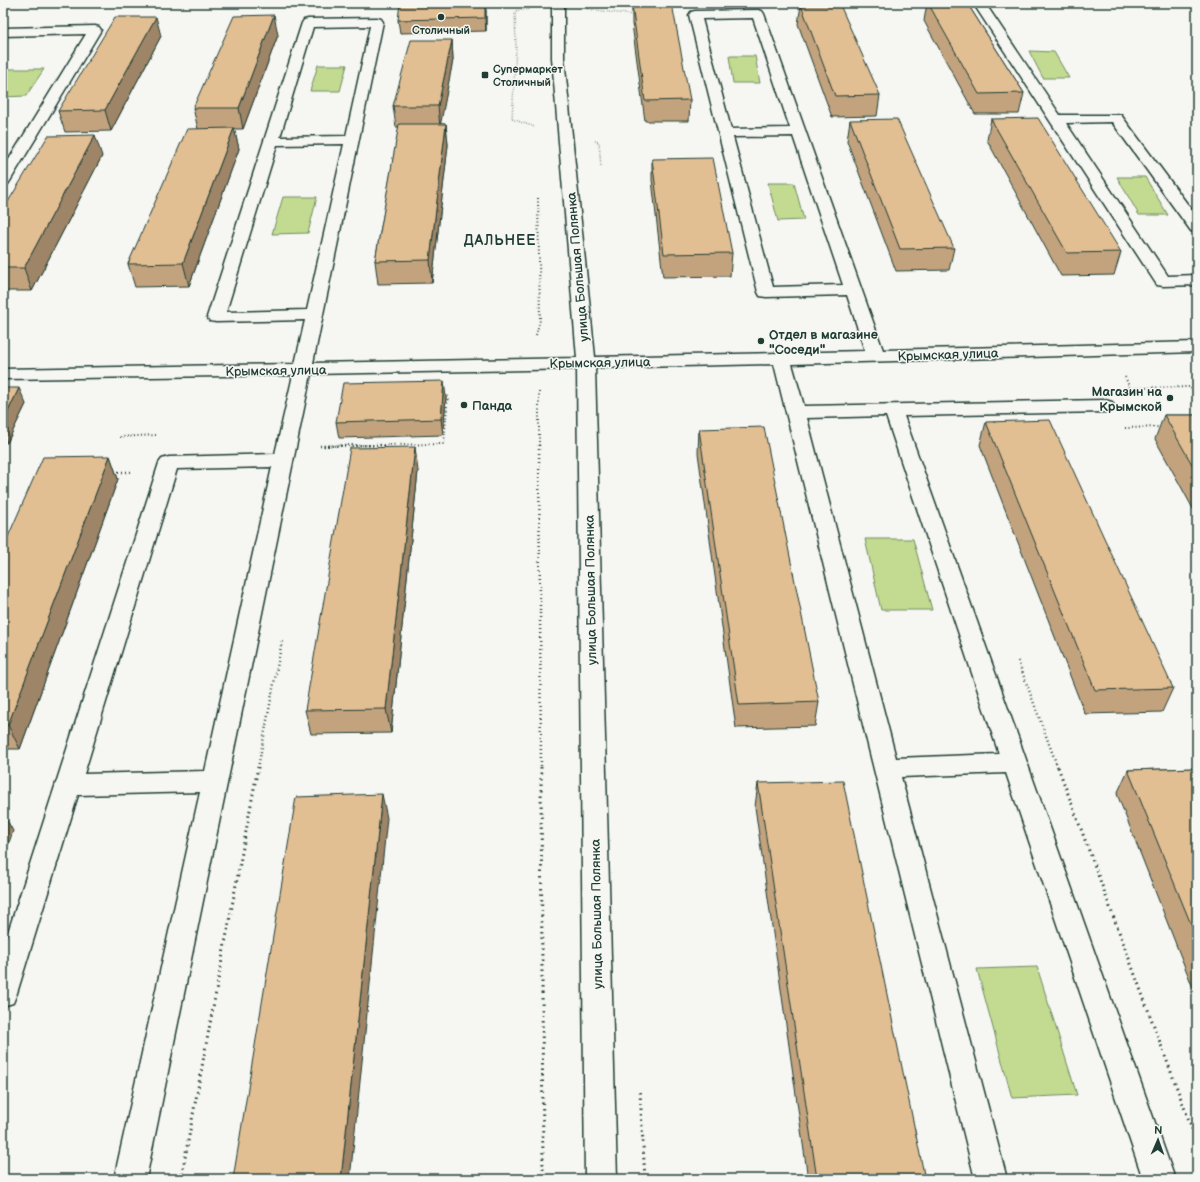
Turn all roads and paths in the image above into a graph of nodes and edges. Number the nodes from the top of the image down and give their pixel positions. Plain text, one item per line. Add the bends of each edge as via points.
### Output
1 (558, 3) edge
2 (981, 6) dead end
3 (533, 9) dead end
4 (586, 9) dead end
5 (633, 15) edge
6 (9, 35) edge
7 (1056, 120) junction
8 (538, 128) dead end
9 (799, 132) junction
10 (726, 133) junction
11 (352, 140) junction
12 (593, 140) dead end
13 (271, 141) junction
14 (601, 173) dead end
15 (3, 181) edge
16 (538, 192) dead end
17 (1197, 228) edge
18 (1197, 280) edge
19 (853, 290) junction
20 (315, 315) junction
21 (535, 337) dead end
22 (1197, 347) edge
23 (876, 356) junction
24 (782, 358) junction
25 (586, 362) junction
26 (303, 369) junction
27 (3, 374) edge
28 (1123, 375) dead end
29 (537, 389) dead end
30 (454, 392) dead end
31 (1197, 399) edge
32 (1104, 406) dead end
33 (893, 410) junction
34 (796, 412) junction
35 (1166, 427) dead end
36 (1119, 429) dead end
37 (157, 435) dead end
38 (120, 437) dead end
39 (320, 438) dead end
40 (319, 446) junction
41 (318, 454) dead end
42 (284, 460) junction
43 (284, 633) dead end
44 (1016, 655) dead end
45 (1016, 763) junction
46 (886, 768) junction
47 (215, 781) junction
48 (68, 785) junction
49 (3, 993) edge
50 (640, 1084) dead end
51 (1197, 1142) edge
52 (130, 1179) edge
53 (181, 1179) edge
54 (543, 1179) edge
55 (601, 1179) edge
56 (645, 1179) edge
57 (991, 1179) edge
58 (1159, 1179) edge

1 - 25 street, улица Большая Полянка via 558,58
2 - 7 street
3 - 8 path via 515,11 512,119
4 - 5 path
6 - 15 street via 95,30 17,147
7 - 17 street via 1116,118
7 - 18 street via 1163,281
9 - 10 street
9 - 10 street via 758,14 696,15
9 - 19 street
10 - 19 street via 766,292
11 - 13 street
11 - 13 street via 377,22 308,23
11 - 20 street
12 - 14 path via 599,142
13 - 20 street via 216,317
16 - 21 path via 540,320
19 - 23 street
20 - 26 street
22 - 23 street, Крымская улица
23 - 24 street, Крымская улица
24 - 25 street, Крымская улица
24 - 34 street
25 - 26 street, Крымская улица
25 - 55 street, улица Большая Полянка
26 - 27 street, Крымская улица
26 - 42 street
28 - 31 path via 1130,388 1190,387
29 - 54 path via 540,394
30 - 40 path via 448,394 444,444
32 - 33 street
33 - 34 street
33 - 45 street
34 - 46 street
35 - 36 path
37 - 38 path
39 - 40 path
40 - 41 path
42 - 47 street
42 - 48 street via 169,463
43 - 53 path
44 - 51 path
45 - 46 street
45 - 58 street
46 - 57 street
47 - 48 street
47 - 52 street
48 - 49 street
50 - 56 path

